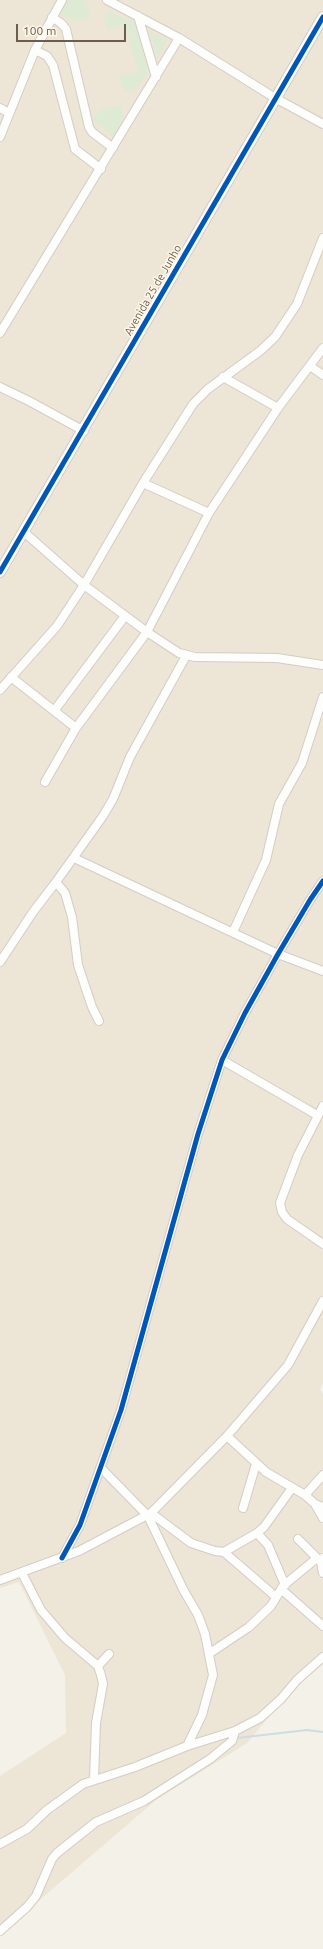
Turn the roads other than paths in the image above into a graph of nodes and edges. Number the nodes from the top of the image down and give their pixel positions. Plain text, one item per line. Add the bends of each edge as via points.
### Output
1 (62, 0) edge
2 (107, 0) edge
3 (138, 16) junction
4 (52, 17) junction
5 (323, 17) edge
6 (179, 38) junction
7 (34, 50) junction
8 (156, 77) junction
9 (275, 98) junction
10 (0, 108) edge
11 (9, 113) junction
12 (323, 124) edge
13 (0, 138) edge
14 (113, 148) junction
15 (101, 169) junction
16 (323, 238) edge
17 (0, 333) edge
18 (323, 348) edge
19 (310, 366) junction
20 (323, 375) edge
21 (223, 377) junction
22 (0, 388) edge
23 (278, 408) junction
24 (84, 430) junction
25 (143, 483) junction
26 (209, 513) junction
27 (24, 532) junction
28 (0, 572) edge
29 (84, 586) junction
30 (125, 616) junction
31 (147, 632) junction
32 (186, 656) junction
33 (323, 665) edge
34 (10, 677) junction
35 (0, 690) edge
36 (323, 697) edge
37 (54, 711) junction
38 (76, 728) junction
39 (45, 782) dead end
40 (74, 858) junction
41 (323, 881) edge
42 (56, 882) junction
43 (233, 932) junction
44 (278, 954) junction
45 (0, 962) edge
46 (323, 971) edge
47 (99, 1021) dead end
48 (222, 1060) junction
49 (323, 1106) edge
50 (317, 1115) junction
51 (323, 1244) edge
52 (323, 1301) edge
53 (227, 1436) junction
54 (256, 1464) junction
55 (101, 1468) junction
56 (323, 1475) edge
57 (292, 1488) junction
58 (305, 1495) junction
59 (315, 1504) junction
60 (323, 1507) edge
61 (243, 1508) dead end
62 (149, 1514) junction
63 (323, 1518) edge
64 (257, 1533) junction
65 (298, 1539) dead end
66 (224, 1552) junction
67 (62, 1558) junction
68 (320, 1559) edge
69 (22, 1573) junction
70 (323, 1573) edge
71 (0, 1580) edge
72 (283, 1587) junction
73 (276, 1597) junction
74 (323, 1626) edge
75 (210, 1653) junction
76 (109, 1654) dead end
77 (323, 1657) edge
78 (98, 1666) junction
79 (235, 1731) junction
80 (187, 1746) junction
81 (94, 1779) junction
82 (0, 1844) edge
83 (0, 1931) edge

1 - 4 street
2 - 3 street
3 - 6 street
3 - 8 street
4 - 7 street
4 - 14 street via 66,29 89,127
5 - 9 street, Avenida 25 de Junho
6 - 8 street
6 - 9 street
7 - 11 street
7 - 15 street via 46,56 54,65 75,149
8 - 14 street
9 - 12 street
9 - 24 street, Avenida 25 de Junho
10 - 11 street
11 - 13 street
14 - 15 street
15 - 17 street
16 - 21 street via 297,304 275,336 260,351
18 - 19 street
19 - 20 street
19 - 23 street
21 - 23 street
21 - 25 street via 193,404
22 - 24 street
23 - 26 street
24 - 27 street, Avenida 25 de Junho
25 - 26 street
25 - 29 street
26 - 31 street
27 - 28 street, Avenida 25 de Junho
27 - 29 street
29 - 30 street
29 - 34 street via 49,636
30 - 31 street
30 - 37 street
31 - 32 street
31 - 38 street
32 - 33 street via 277,658
32 - 40 street via 130,757 113,799
34 - 35 street
34 - 37 street
36 - 43 street via 302,763 279,804 266,860
37 - 38 street
38 - 39 street
40 - 42 street
40 - 43 street
41 - 44 street
42 - 45 street
42 - 47 street via 65,893 72,917 78,965
43 - 44 street
44 - 46 street
44 - 48 street
48 - 50 street
48 - 55 street via 196,1141 136,1362
49 - 50 street
50 - 51 street via 298,1155 280,1203 287,1220
52 - 53 street via 288,1365
53 - 54 street
53 - 62 street
54 - 57 street
54 - 61 street
55 - 62 street
55 - 67 street via 80,1525
56 - 58 street
57 - 58 street
57 - 64 street
58 - 59 street
59 - 60 street
59 - 63 street
62 - 66 street via 192,1543
62 - 67 street
62 - 75 street via 184,1591 198,1615
64 - 66 street
64 - 72 street via 268,1545
65 - 68 street
66 - 73 street
67 - 69 street
68 - 70 street
68 - 72 street
69 - 71 street
69 - 78 street via 41,1610 65,1638
72 - 73 street
72 - 74 street
73 - 75 street via 271,1606 249,1627
75 - 80 street via 213,1675 202,1715
76 - 78 street
77 - 79 street via 297,1680 271,1710
78 - 81 street via 102,1684 96,1723
79 - 80 street
79 - 83 street via 232,1741 210,1759 144,1800 96,1822 57,1852 36,1896
80 - 81 street via 135,1767
81 - 82 street via 68,1794 27,1829

